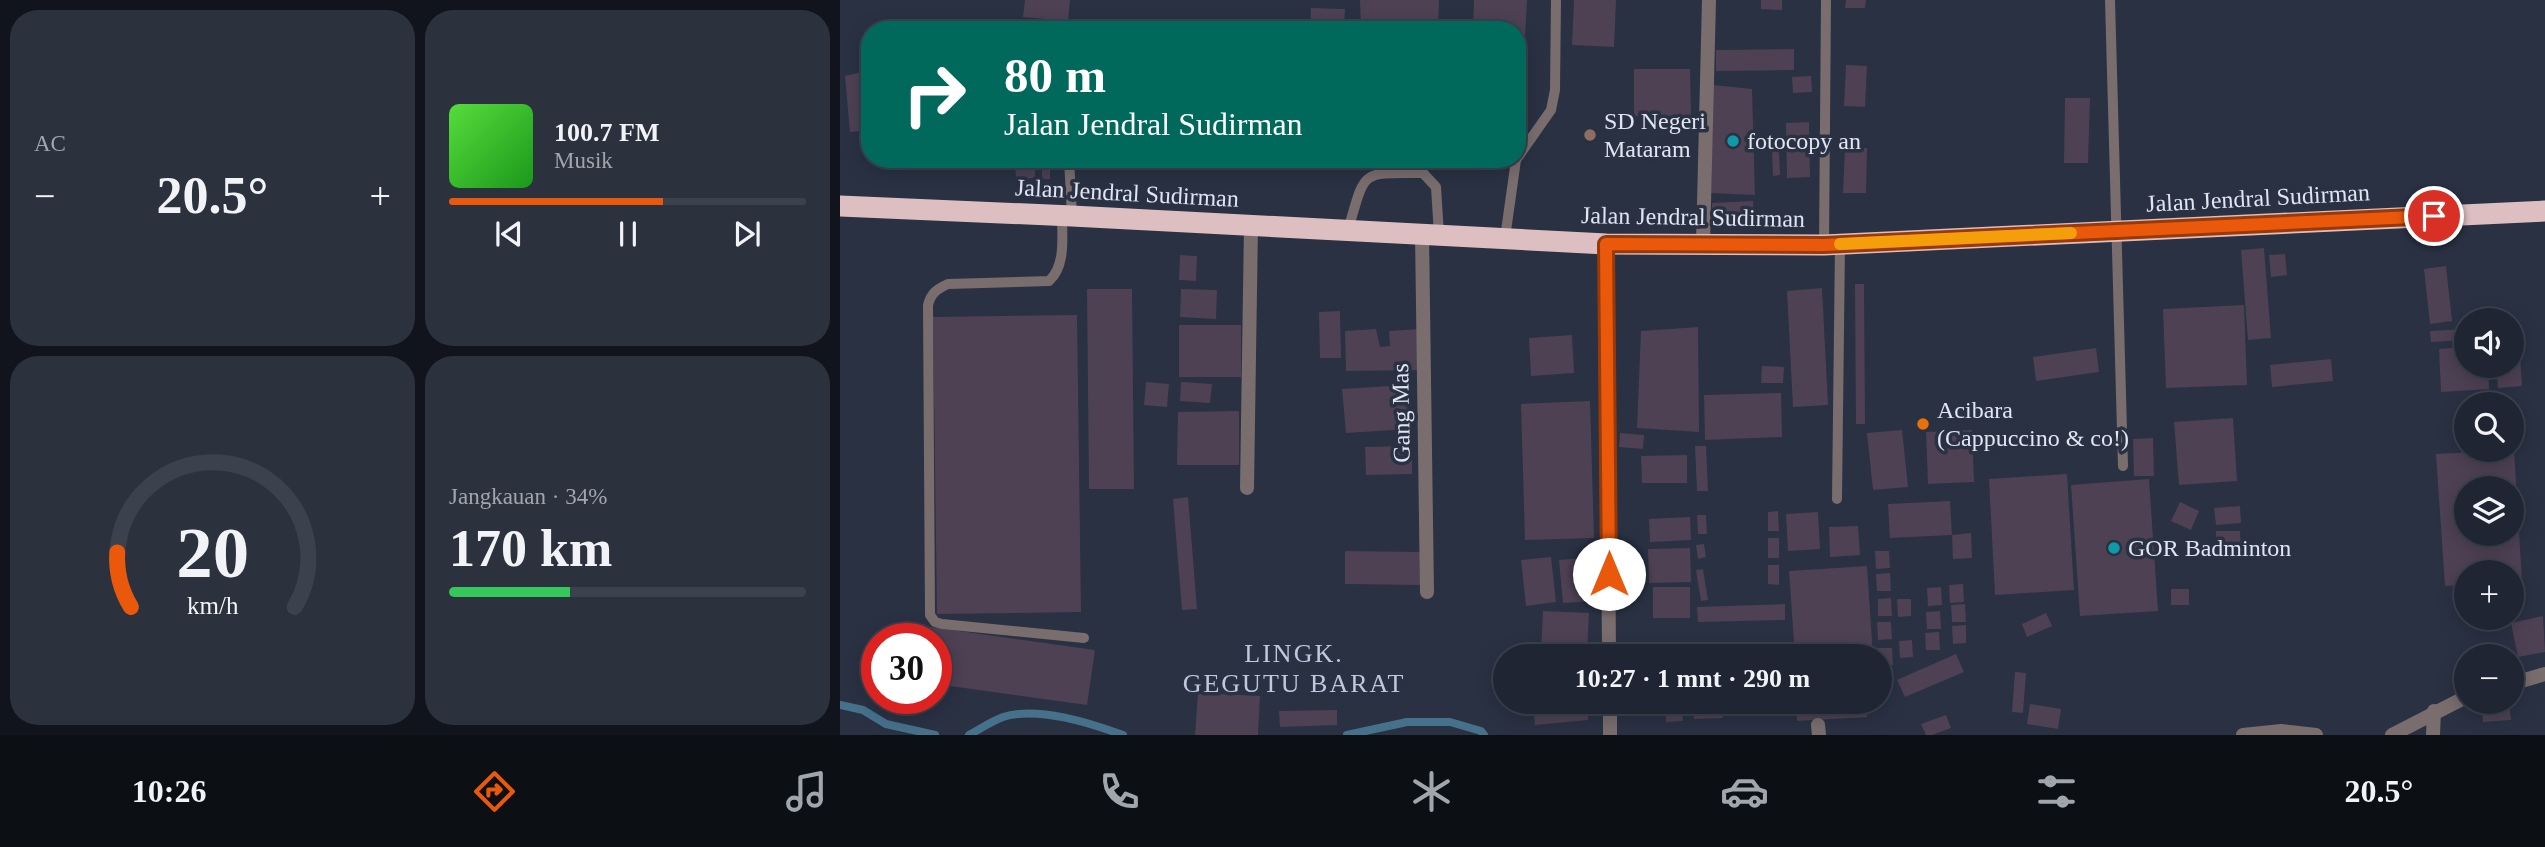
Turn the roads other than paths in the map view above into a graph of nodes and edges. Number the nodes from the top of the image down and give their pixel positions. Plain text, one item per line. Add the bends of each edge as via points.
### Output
1 (1556, 0) edge
2 (1709, 0) edge
3 (1826, 0) edge
4 (2110, 0) edge
5 (1526, 145) edge
6 (1069, 168) edge
7 (1515, 168) edge
8 (840, 206) edge
9 (2545, 211) edge
10 (1067, 216) junction
11 (1251, 225) junction
12 (1348, 230) junction
13 (2115, 231) junction
14 (1430, 234) junction
15 (1505, 238) junction
16 (1606, 244) junction
17 (1703, 244) junction
18 (1832, 244) junction
19 (2123, 466) dead end
20 (1247, 488) dead end
21 (1838, 499) dead end
22 (1427, 592) dead end
23 (1084, 638) dead end
24 (1609, 644) edge
25 (2545, 674) edge
26 (2524, 680) edge
27 (2454, 702) edge
28 (2434, 711) junction
29 (1610, 714) edge
30 (2433, 731) edge
31 (1610, 735) edge
32 (2243, 735) edge
33 (2316, 735) edge
34 (2392, 735) edge

1 - 5 lane via 1553,100
2 - 17 street
3 - 18 lane
4 - 13 lane
6 - 10 lane
7 - 15 lane
8 - 10 highway, Jalan Jendral Sudirman
9 - 13 highway, Jalan Jendral Sudirman
10 - 11 highway, Jalan Jendral Sudirman
10 - 23 lane via 1057,274 1049,281 948,284 930,296 930,615 942,624
11 - 12 highway, Jalan Jendral Sudirman
11 - 20 street
12 - 14 highway, Jalan Jendral Sudirman
12 - 14 lane via 1367,177 1423,173 1436,187
13 - 18 highway, Jalan Jendral Sudirman
13 - 19 lane
14 - 15 highway, Jalan Jendral Sudirman
14 - 22 street, Gang Mas
15 - 16 highway, Jalan Jendral Sudirman
16 - 17 highway, Jalan Jendral Sudirman
16 - 24 street
17 - 18 highway, Jalan Jendral Sudirman
18 - 21 lane
25 - 26 street
27 - 28 street
28 - 30 street
28 - 34 street
29 - 31 street
32 - 33 street

